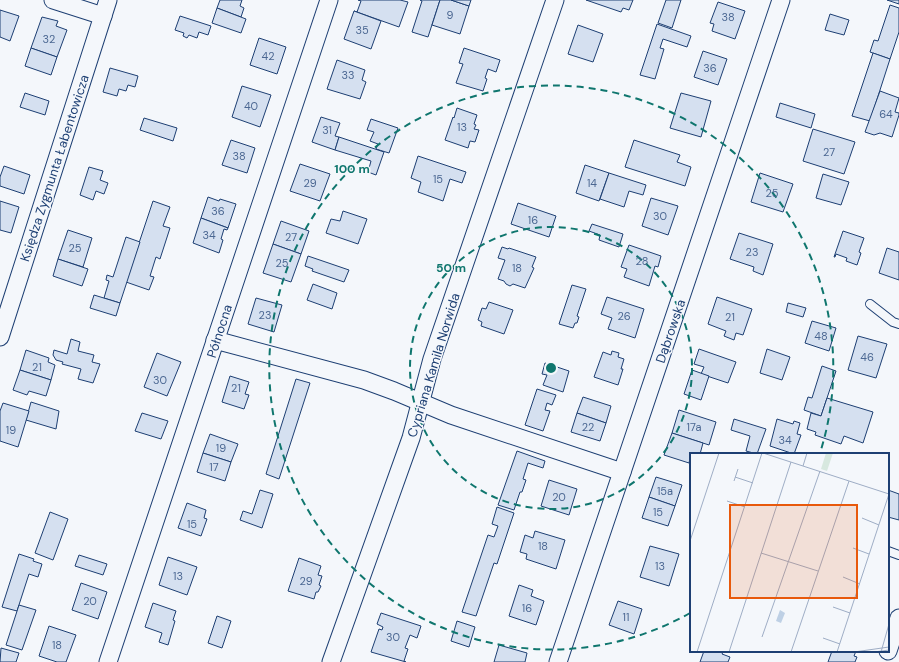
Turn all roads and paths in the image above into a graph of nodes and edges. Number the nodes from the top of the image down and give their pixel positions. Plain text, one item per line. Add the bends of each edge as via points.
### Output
1 (53, 0) edge
2 (108, 0) edge
3 (329, 0) edge
4 (555, 0) edge
5 (781, 0) edge
6 (102, 16) junction
7 (870, 304) dead end
8 (899, 324) edge
9 (0, 336) edge
10 (216, 340) junction
11 (420, 401) junction
12 (622, 472) junction
13 (889, 552) edge
14 (899, 555) edge
15 (899, 618) edge
16 (889, 648) edge
17 (888, 652) edge
18 (108, 662) edge
19 (331, 662) edge
20 (558, 662) edge
21 (884, 662) edge

1 - 6 street
2 - 6 street, Księdza Zygmunta Łabentowicza
3 - 10 street, Północna
4 - 11 street, Cypriana Kamila Norwida via 432,359
5 - 12 street, Dąbrowska
6 - 9 street, Księdza Zygmunta Łabentowicza
7 - 8 lane
10 - 11 street via 364,380
10 - 18 street, Północna
11 - 12 street via 451,415
11 - 19 street, Cypriana Kamila Norwida via 411,438
12 - 20 street, Dąbrowska
13 - 14 lane
15 - 16 street
17 - 21 street

